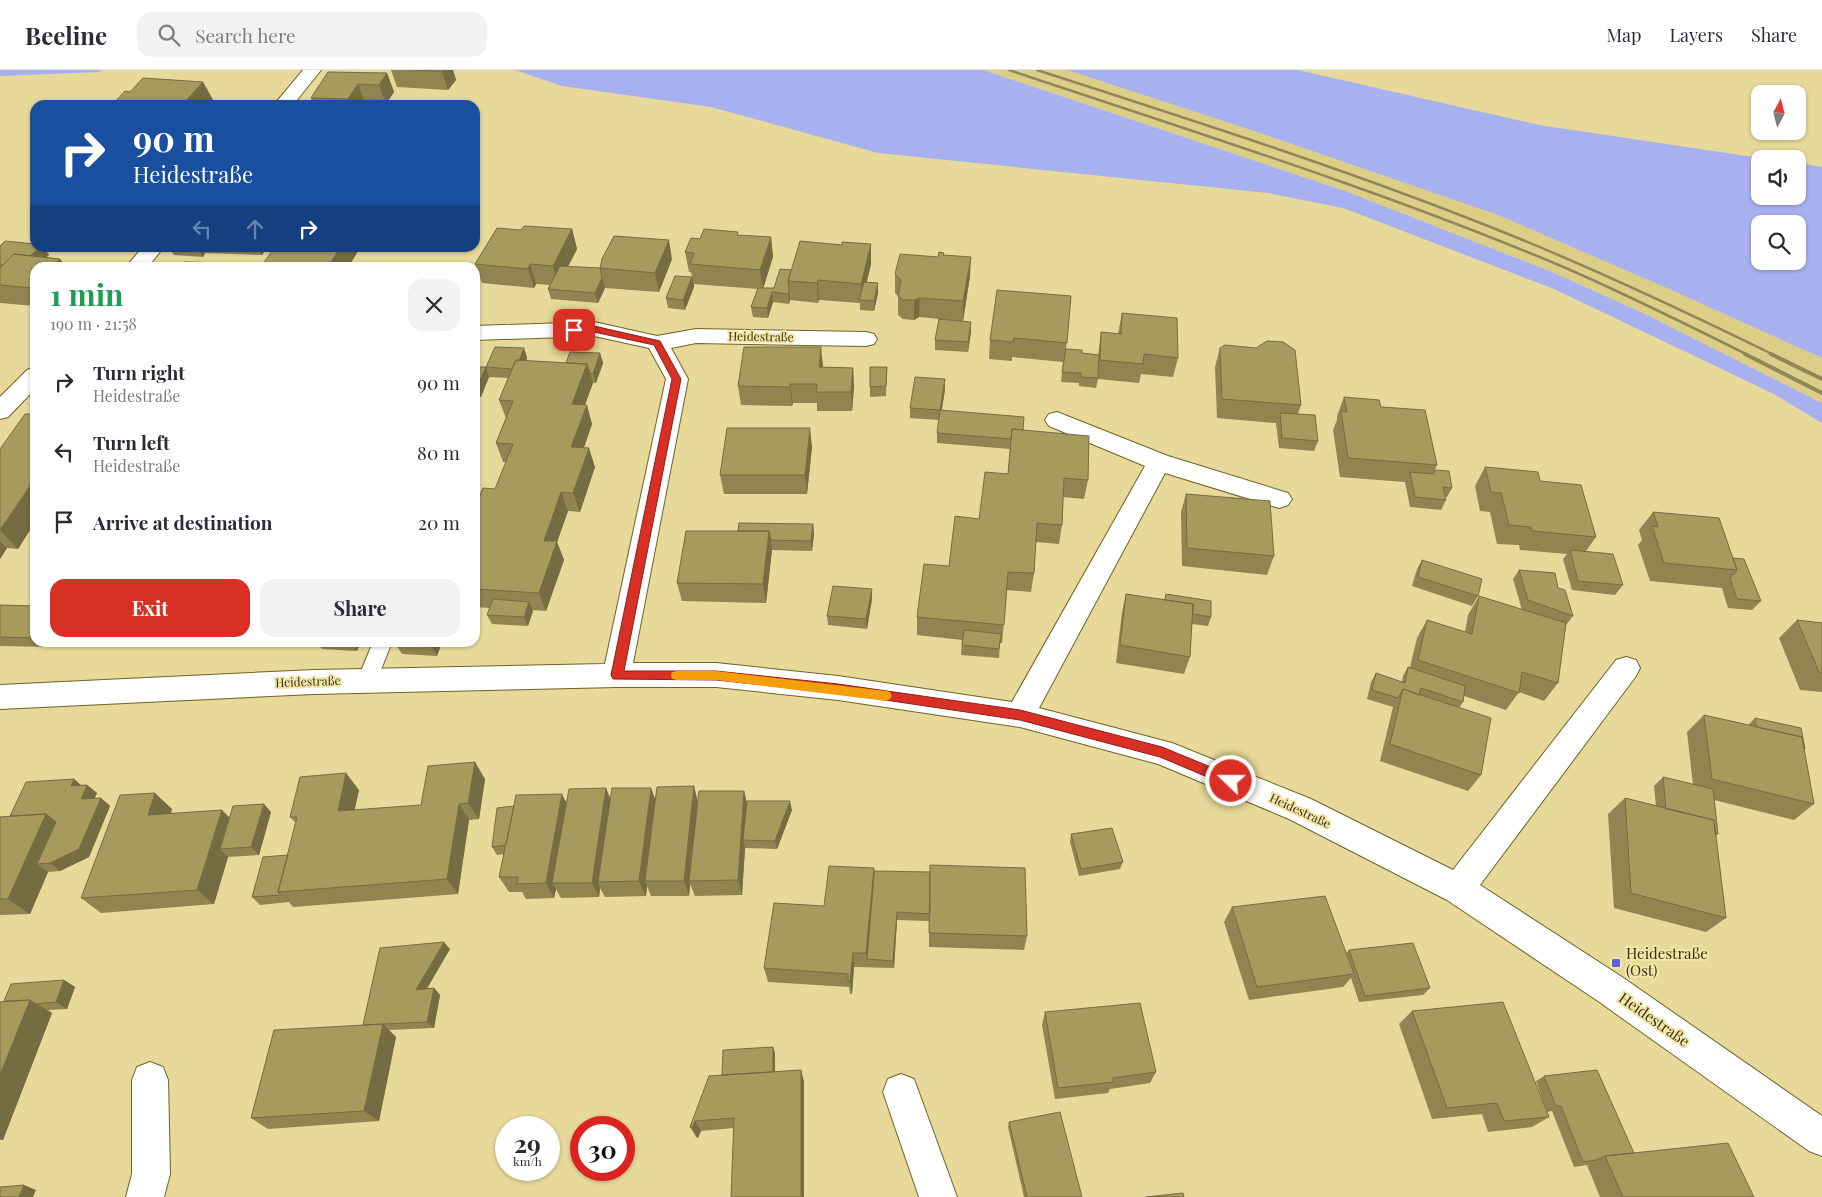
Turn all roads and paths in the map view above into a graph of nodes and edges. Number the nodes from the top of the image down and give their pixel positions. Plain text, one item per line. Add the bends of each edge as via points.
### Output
1 (312, 70) edge
2 (287, 100) edge
3 (149, 252) edge
4 (140, 262) edge
5 (480, 333) edge
6 (866, 339) dead end
7 (657, 343) junction
8 (30, 380) edge
9 (0, 411) edge
10 (1057, 420) dead end
11 (1159, 462) junction
12 (1279, 499) dead end
13 (381, 647) edge
14 (1626, 668) dead end
15 (617, 675) junction
16 (368, 681) junction
17 (0, 697) edge
18 (1020, 715) junction
19 (1458, 889) junction
20 (150, 1080) dead end
21 (901, 1092) dead end
22 (1822, 1138) edge
23 (145, 1197) edge
24 (938, 1197) edge

1 - 2 street
3 - 4 street
5 - 7 street, Heidestraße via 594,329
6 - 7 street, Heidestraße via 696,336
7 - 15 street via 677,379
8 - 9 street
10 - 11 street
11 - 12 street
11 - 18 street
13 - 16 lane
14 - 19 street
15 - 16 street, Heidestraße
15 - 18 street, Heidestraße via 716,675 838,688
16 - 17 street, Heidestraße
18 - 19 street, Heidestraße via 1162,752 1300,809
19 - 22 street, Heidestraße via 1610,989
20 - 23 street via 151,1174
21 - 24 street

